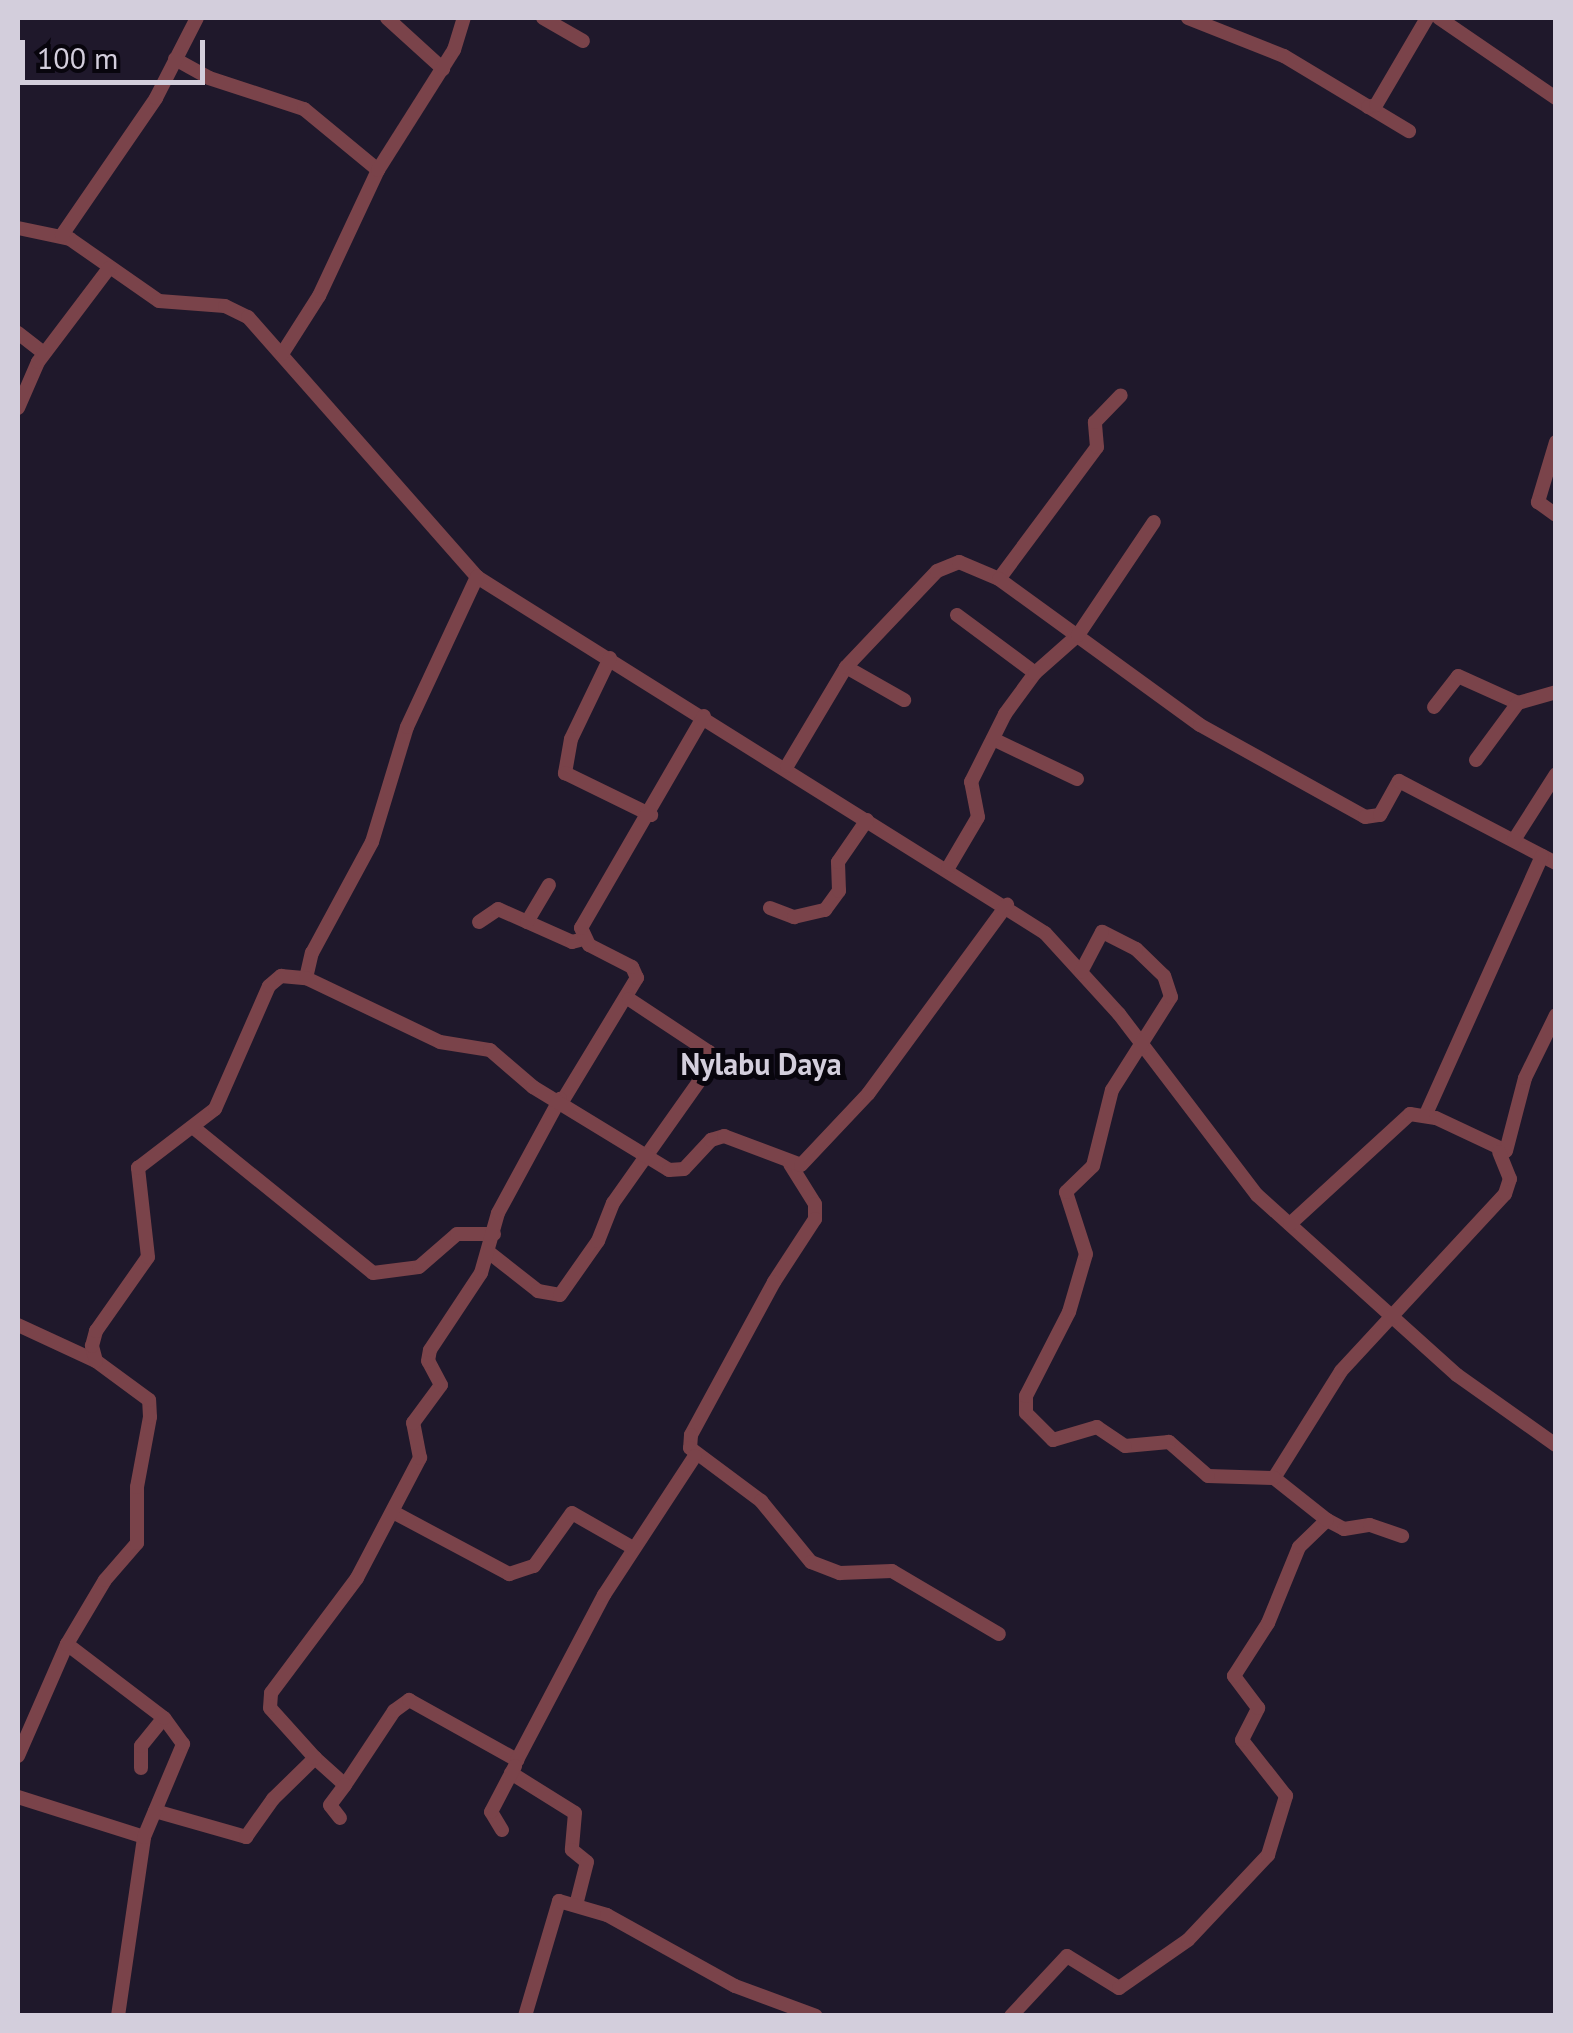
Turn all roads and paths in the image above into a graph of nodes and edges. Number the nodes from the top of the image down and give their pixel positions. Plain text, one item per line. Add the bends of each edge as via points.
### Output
1 (197, 18) edge
2 (387, 18) edge
3 (464, 18) edge
4 (543, 18) edge
5 (1188, 18) edge
6 (1427, 18) edge
7 (1439, 18) edge
8 (583, 40) dead end
9 (175, 59) junction
10 (443, 70) junction
11 (1556, 98) edge
12 (1368, 107) junction
13 (1409, 131) dead end
14 (378, 170) junction
15 (18, 228) edge
16 (62, 236) junction
17 (109, 268) junction
18 (18, 333) edge
19 (44, 352) junction
20 (282, 354) junction
21 (1121, 395) dead end
22 (18, 408) edge
23 (1556, 442) edge
24 (1556, 514) edge
25 (1154, 522) dead end
26 (477, 577) junction
27 (1000, 579) junction
28 (957, 614) dead end
29 (1078, 635) junction
30 (610, 658) junction
31 (846, 667) junction
32 (1035, 673) junction
33 (1556, 692) edge
34 (904, 700) dead end
35 (1518, 703) junction
36 (1434, 708) dead end
37 (704, 716) junction
38 (993, 738) junction
39 (1476, 760) dead end
40 (786, 766) junction
41 (1556, 774) edge
42 (1078, 779) dead end
43 (651, 815) junction
44 (868, 820) junction
45 (1514, 840) junction
46 (1549, 859) edge
47 (948, 868) junction
48 (548, 885) dead end
49 (1006, 906) junction
50 (770, 908) dead end
51 (479, 922) dead end
52 (527, 922) junction
53 (583, 939) junction
54 (1081, 972) junction
55 (306, 978) junction
56 (629, 1000) junction
57 (1556, 1014) edge
58 (1143, 1046) junction
59 (561, 1100) junction
60 (1426, 1114) junction
61 (194, 1128) junction
62 (1500, 1152) junction
63 (648, 1160) junction
64 (790, 1164) junction
65 (1290, 1224) junction
66 (494, 1234) junction
67 (492, 1254) junction
68 (1392, 1312) junction
69 (18, 1325) edge
70 (96, 1361) junction
71 (1554, 1441) edge
72 (695, 1456) junction
73 (1274, 1478) junction
74 (394, 1512) junction
75 (1327, 1520) junction
76 (1402, 1536) dead end
77 (633, 1548) junction
78 (998, 1634) dead end
79 (67, 1644) junction
80 (164, 1718) junction
81 (18, 1756) edge
82 (315, 1758) junction
83 (514, 1767) junction
84 (141, 1768) dead end
85 (345, 1785) junction
86 (18, 1796) edge
87 (155, 1811) junction
88 (340, 1818) dead end
89 (502, 1830) dead end
90 (144, 1838) junction
91 (576, 1905) junction
92 (118, 2016) edge
93 (525, 2016) edge
94 (816, 2016) edge
95 (1012, 2016) edge

1 - 9 street
2 - 10 street
3 - 10 street
4 - 8 street
5 - 12 street via 1284,56
6 - 12 street via 1376,104
7 - 11 street
9 - 14 street via 209,78 304,110
9 - 16 street
10 - 14 street
12 - 13 street
14 - 20 street via 319,296
15 - 16 street
16 - 17 street
17 - 19 street
17 - 20 street via 159,300 235,309
18 - 19 street
19 - 22 street
20 - 26 street
21 - 27 street via 1095,422 1097,447
23 - 24 street via 1538,502
25 - 29 street
26 - 30 street
26 - 55 street via 407,727 372,842 312,953
27 - 29 street
27 - 31 street via 958,562 945,564
28 - 32 street
29 - 32 street
29 - 45 street via 1200,725 1365,818 1377,818 1399,781
30 - 37 street
30 - 43 street via 570,739 564,773
31 - 34 street
31 - 40 street
32 - 38 street
33 - 35 street
35 - 36 street via 1458,676
35 - 39 street
37 - 40 street
37 - 43 street
38 - 42 street
38 - 47 street via 970,792 978,817
40 - 44 street
41 - 45 street
43 - 53 street via 581,928
44 - 47 street
44 - 50 street via 838,862 838,891 826,910 794,917
45 - 46 street
46 - 60 street
47 - 49 street
48 - 52 street
49 - 54 street
49 - 64 street via 868,1094 809,1161
51 - 52 street via 498,909
52 - 53 street via 572,942
53 - 56 street via 636,971
54 - 58 street
54 - 58 street via 1102,932 1136,949 1164,976 1171,997
55 - 59 street via 440,1042 490,1050 533,1087
55 - 61 street via 281,976 269,986 216,1108
56 - 59 street
56 - 63 street via 714,1058
57 - 62 street via 1525,1078 1507,1149
58 - 65 street via 1235,1169
58 - 73 street via 1112,1090 1092,1166 1066,1192 1086,1254 1069,1312 1026,1396 1026,1413 1054,1440 1097,1427 1125,1446 1169,1442 1208,1476
59 - 63 street
59 - 66 street via 522,1162
60 - 62 street
60 - 65 street via 1401,1120
61 - 66 street via 373,1274 419,1267 461,1232
61 - 70 street via 138,1168 148,1257 96,1331
62 - 68 street via 1510,1179 1505,1194
63 - 64 street via 684,1169 711,1140 724,1136
63 - 67 street via 613,1203 598,1241 558,1296 538,1291
64 - 72 street via 815,1204 815,1219 691,1435
65 - 68 street
66 - 67 street
67 - 74 street via 430,1350 442,1385 414,1423 420,1458
68 - 71 street via 1457,1375
68 - 73 street via 1308,1416
69 - 70 street
70 - 79 street via 149,1400 137,1487 140,1533
72 - 77 street
72 - 78 street via 761,1501 811,1562 840,1572 892,1572
73 - 75 street
74 - 77 street via 509,1574 534,1566 572,1513
74 - 82 street via 357,1578 271,1693 270,1708
75 - 76 street via 1344,1529 1370,1525
75 - 95 street via 1299,1547 1268,1623 1234,1676 1258,1708 1242,1740 1286,1796 1268,1855 1188,1940 1119,1988 1067,1956
77 - 83 street
79 - 80 street
79 - 81 street
80 - 84 street via 141,1746
80 - 87 street via 182,1744
82 - 85 street
82 - 87 street via 273,1798 246,1837
83 - 85 street via 409,1700
83 - 89 street via 490,1818
83 - 91 street via 576,1813 572,1850 588,1862
85 - 88 street via 330,1805
86 - 90 street
87 - 90 street
90 - 92 street
91 - 93 street via 559,1901 552,1910
91 - 94 street via 735,1986

